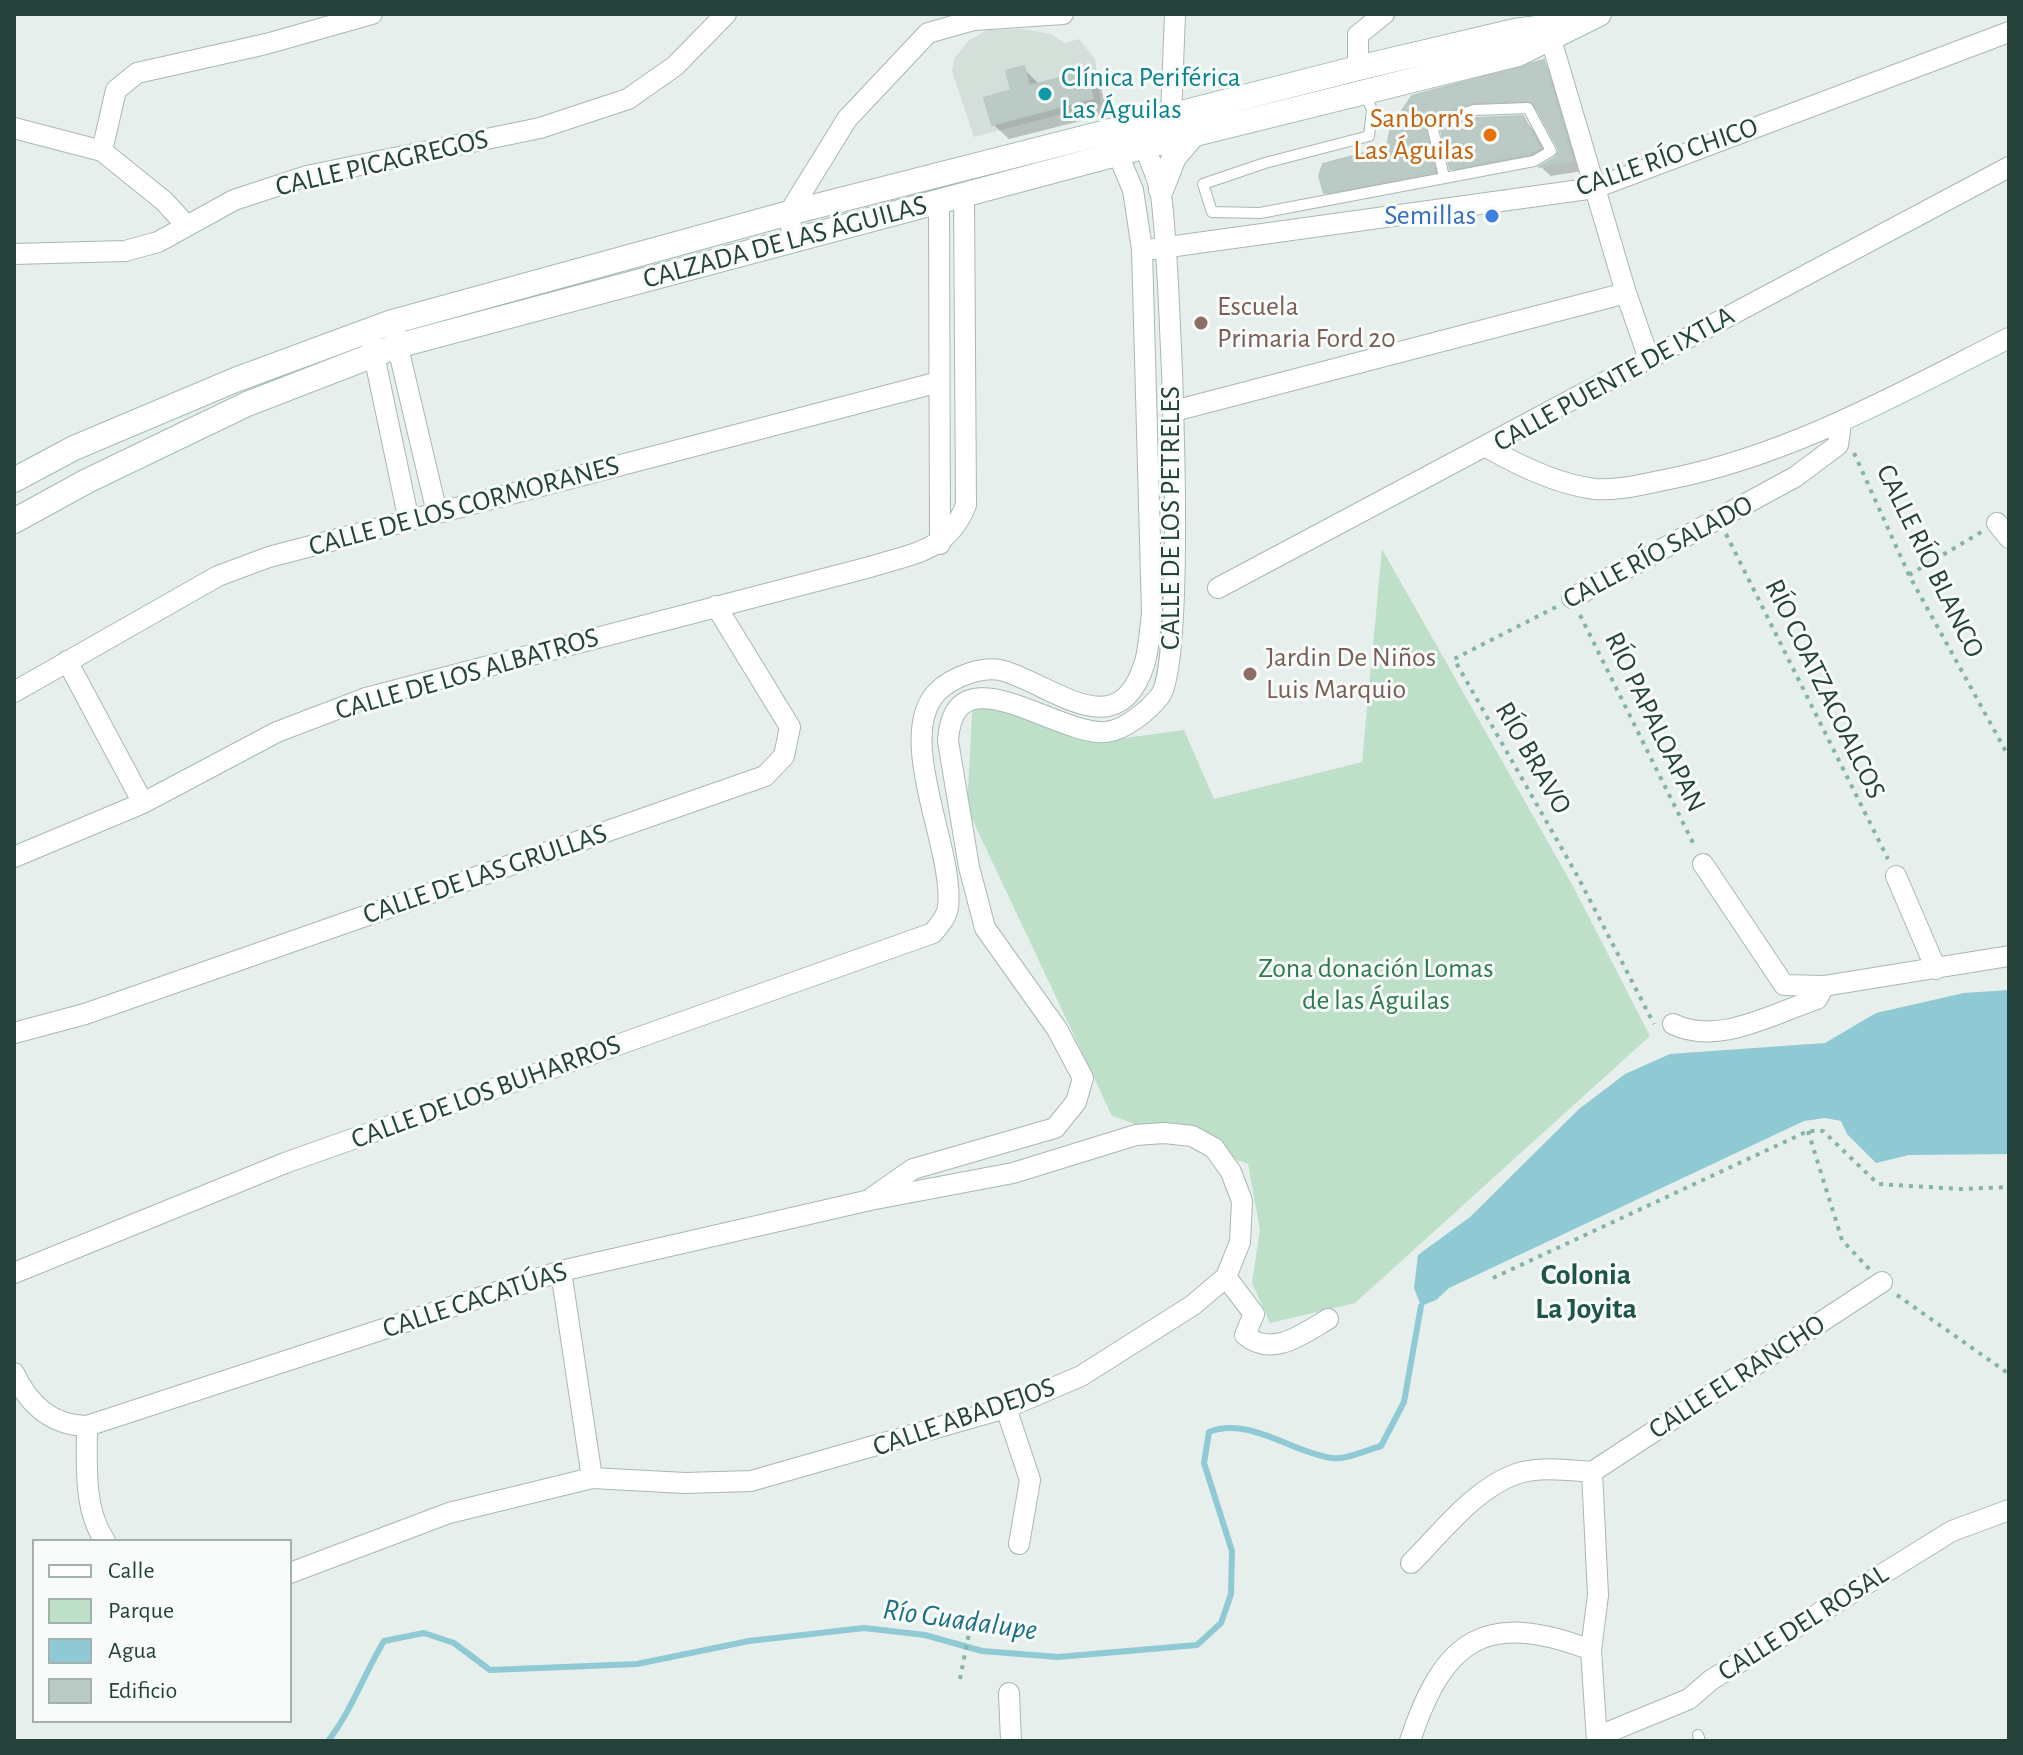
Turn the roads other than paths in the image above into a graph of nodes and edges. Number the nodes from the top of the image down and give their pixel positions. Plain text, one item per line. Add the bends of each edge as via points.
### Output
1 (372, 14) edge
2 (726, 14) edge
3 (1063, 14) edge
4 (1175, 14) edge
5 (1384, 14) edge
6 (1588, 18) edge
7 (1549, 32) junction
8 (2009, 32) edge
9 (1358, 68) junction
10 (1364, 92) junction
11 (1171, 116) junction
12 (14, 128) edge
13 (1109, 131) junction
14 (1141, 135) junction
15 (1193, 135) junction
16 (102, 151) junction
17 (1117, 155) junction
18 (2009, 167) edge
19 (1444, 177) junction
20 (1595, 188) junction
21 (1161, 190) junction
22 (964, 194) junction
23 (939, 201) junction
24 (789, 213) junction
25 (187, 226) junction
26 (793, 239) junction
27 (1142, 249) junction
28 (1168, 249) junction
29 (14, 254) edge
30 (1626, 293) junction
31 (2009, 338) edge
32 (388, 341) junction
33 (1649, 359) junction
34 (939, 382) junction
35 (1174, 411) junction
36 (1841, 423) junction
37 (1488, 448) junction
38 (14, 480) edge
39 (437, 513) junction
40 (14, 521) edge
41 (409, 521) junction
42 (940, 544) junction
43 (1218, 588) dead end
44 (1572, 598) road end
45 (716, 606) junction
46 (67, 661) junction
47 (14, 692) edge
48 (143, 803) junction
49 (14, 857) edge
50 (1703, 864) road end
51 (1896, 876) road end
52 (948, 907) joint
53 (2009, 956) edge
54 (1936, 969) junction
55 (1824, 986) junction
56 (1673, 1024) road end
57 (14, 1033) edge
58 (870, 1200) junction
59 (561, 1271) junction
60 (14, 1273) edge
61 (1226, 1277) junction
62 (1882, 1282) dead end
63 (1328, 1319) dead end
64 (14, 1373) edge
65 (1006, 1408) junction
66 (87, 1426) junction
67 (1592, 1472) junction
68 (592, 1478) junction
69 (2009, 1510) edge
70 (104, 1539) edge
71 (1019, 1544) dead end
72 (1411, 1563) dead end
73 (292, 1572) edge
74 (1591, 1650) junction
75 (1009, 1693) dead end
76 (1598, 1739) edge
77 (1011, 1741) edge
78 (1410, 1741) edge

1 - 16 street via 137,73 116,90
2 - 25 street, CALLE PICAGREGOS via 675,66 628,99 540,128 307,176 234,200
3 - 24 street via 974,20 928,33 847,119
4 - 11 street
5 - 9 street via 1358,35
6 - 7 main road, CALZADA DE LAS ÁGUILAS
7 - 9 main road, CALZADA DE LAS ÁGUILAS
7 - 10 main road, CALZADA DE LAS ÁGUILAS via 1518,54
7 - 20 street
8 - 20 street, CALLE RÍO CHICO
9 - 11 main road, CALZADA DE LAS ÁGUILAS
10 - 15 main road, CALZADA DE LAS ÁGUILAS
10 - 19 lane via 1372,110 1369,136 1203,184 1212,212 1260,213
11 - 14 main road, CALZADA DE LAS ÁGUILAS
12 - 16 street
13 - 14 main road, CALZADA DE LAS ÁGUILAS
13 - 17 street, CALLE DE LOS PETRELES
13 - 24 main road, CALZADA DE LAS ÁGUILAS
14 - 15 main road, CALZADA DE LAS ÁGUILAS
14 - 17 main road, CALZADA DE LAS ÁGUILAS
14 - 21 street, CALLE DE LOS PETRELES
15 - 21 main road via 1174,157
16 - 25 street
17 - 22 main road, CALZADA DE LAS ÁGUILAS
17 - 27 street, CALLE DE LOS PETRELES via 1133,190
18 - 33 street, CALLE PUENTE DE IXTLA
19 - 19 lane via 1534,161 1551,151 1528,108 1474,110 1432,125
20 - 28 street, CALLE RÍO CHICO
20 - 30 street
21 - 28 street, CALLE DE LOS PETRELES
22 - 23 main road, CALZADA DE LAS ÁGUILAS
22 - 42 street via 966,505 957,528
23 - 26 main road, CALZADA DE LAS ÁGUILAS
23 - 34 street
24 - 26 street
24 - 32 main road, CALZADA DE LAS ÁGUILAS
25 - 29 street, CALLE PICAGREGOS via 125,251
26 - 32 main road, CALZADA DE LAS ÁGUILAS
27 - 28 street, CALLE RÍO CHICO
27 - 52 street, CALLE DE LOS PETRELES via 1152,613 1145,662 1132,689 1114,704 1091,708 1002,670 975,670 938,690 928,705 920,740
28 - 35 street, CALLE DE LOS PETRELES
30 - 33 street
30 - 35 street
31 - 36 street
32 - 38 main road, CALZADA DE LAS ÁGUILAS via 367,330 74,448
32 - 39 street
32 - 40 main road, CALZADA DE LAS ÁGUILAS via 87,481
32 - 41 street
33 - 37 street, CALLE PUENTE DE IXTLA
34 - 39 street, CALLE DE LOS CORMORANES
34 - 42 street
35 - 58 street, CALLE DE LOS PETRELES via 1173,646 1162,694 1126,726 1107,732 1075,730 993,697 972,697 956,707 950,719 948,741 969,867 985,928 1057,1029 1083,1078 1076,1102 1055,1128 913,1169
36 - 37 street via 1747,460 1599,489 1511,461
36 - 44 street, CALLE RÍO SALADO via 1838,445 1795,477
37 - 43 street, CALLE PUENTE DE IXTLA
39 - 41 street, CALLE DE LOS CORMORANES
41 - 46 street, CALLE DE LOS CORMORANES via 269,557 218,576
42 - 45 street, CALLE DE LOS ALBATROS
45 - 48 street, CALLE DE LOS ALBATROS via 366,698 277,732
45 - 57 street, CALLE DE LAS GRULLAS via 790,727 784,756 765,776 85,1014
46 - 47 street, CALLE DE LOS CORMORANES
46 - 48 street
48 - 49 street, CALLE DE LOS ALBATROS
50 - 55 street via 1784,985
51 - 54 street
52 - 60 street, CALLE DE LOS BUHARROS via 933,933 285,1163
53 - 54 street
54 - 55 street
55 - 56 street via 1817,999 1713,1034 1692,1033
58 - 59 street, CALLE CACATÚAS
58 - 61 street, CALLE ABADEJOS via 1013,1173 1136,1135 1192,1136 1214,1148 1242,1201 1240,1242
59 - 66 street, CALLE CACATÚAS
59 - 68 street
61 - 63 street via 1254,1314 1245,1335 1256,1344 1280,1345
61 - 65 street, CALLE ABADEJOS via 1193,1305 1081,1376
62 - 67 street, CALLE EL RANCHO
64 - 66 street via 42,1414 67,1425
65 - 68 street, CALLE ABADEJOS via 751,1481
65 - 71 street via 1030,1480
66 - 70 street via 86,1475
67 - 72 street via 1519,1473 1489,1487
67 - 74 street via 1598,1595
68 - 73 street, CALLE ABADEJOS via 449,1513
69 - 76 street, CALLE DEL ROSAL via 1952,1531 1711,1680 1689,1699
74 - 76 street
74 - 78 street via 1561,1638 1494,1632 1467,1642 1439,1675
75 - 77 street

